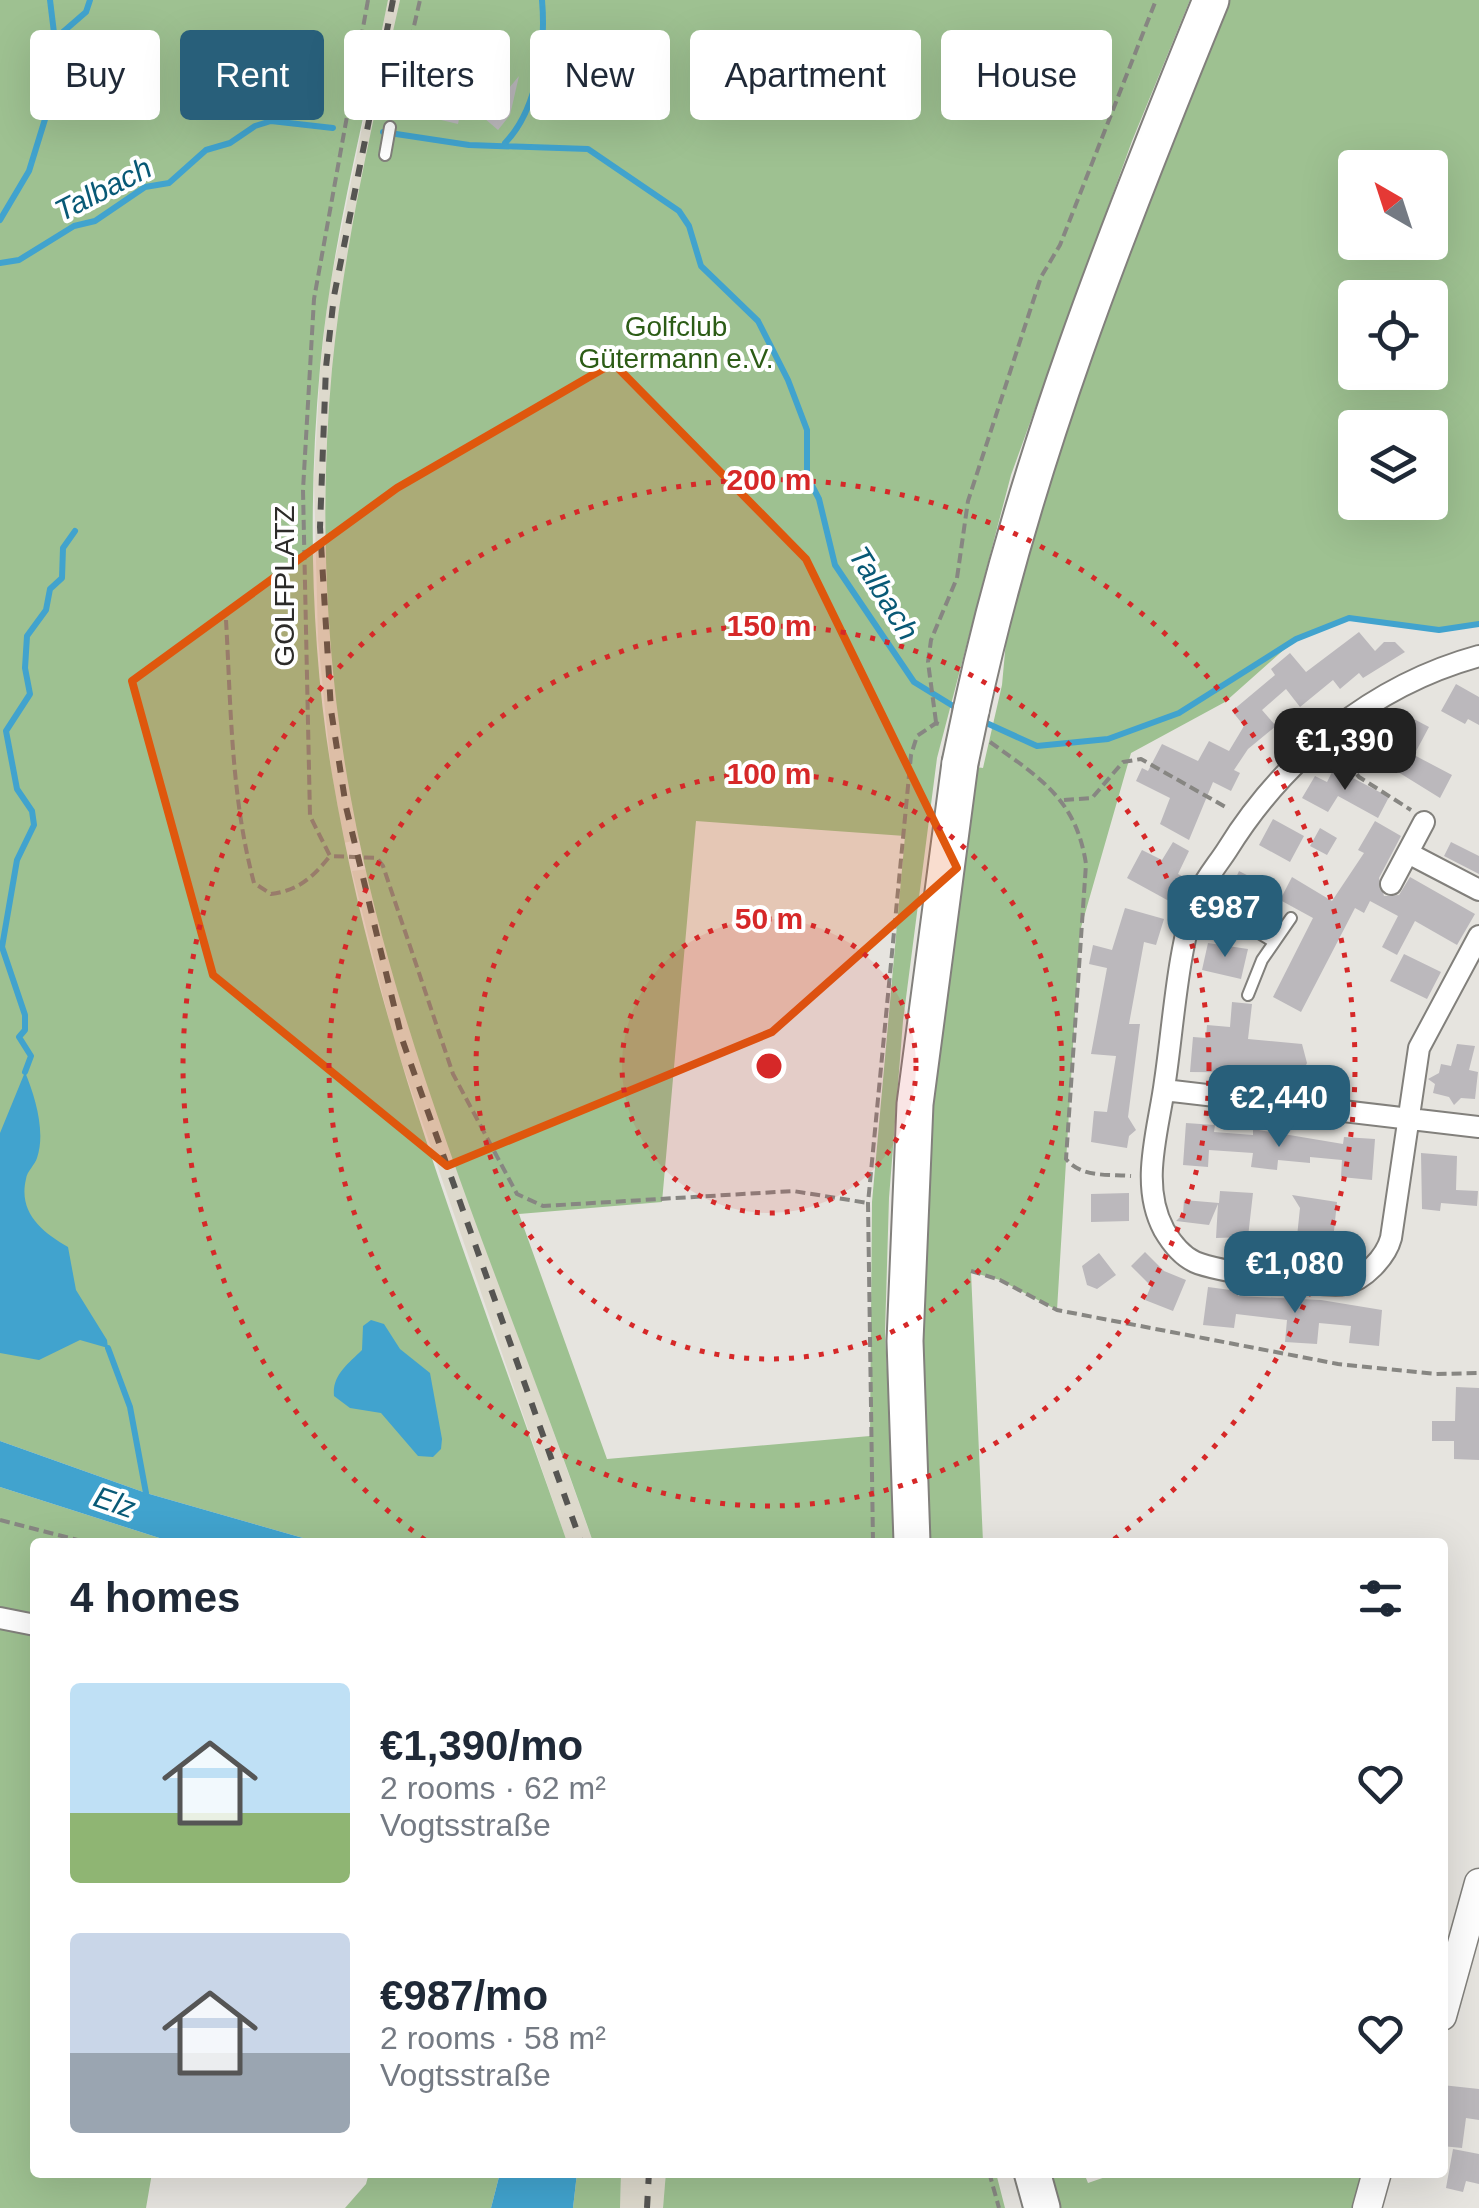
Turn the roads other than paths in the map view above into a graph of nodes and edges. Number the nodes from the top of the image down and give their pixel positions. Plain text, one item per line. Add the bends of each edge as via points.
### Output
1 (1210, 0) edge
2 (389, 133) road end
3 (385, 155) dead end
4 (1479, 656) edge
5 (1424, 822) road end
6 (1408, 852) junction
7 (1391, 884) dead end
8 (1479, 890) edge
9 (1198, 895) junction
10 (1291, 918) dead end
11 (1479, 936) edge
12 (1274, 942) junction
13 (1248, 995) dead end
14 (1164, 1090) junction
15 (1409, 1118) junction
16 (1479, 1127) edge
17 (912, 1538) edge
18 (0, 1618) edge
19 (30, 1624) edge
20 (1479, 1883) edge
21 (1448, 1994) edge
22 (1034, 2178) edge
23 (1375, 2178) edge
24 (1042, 2208) edge
25 (1367, 2208) edge

1 - 17 highway, bridge via 1078,338 1018,524 960,763 915,1104 906,1342
2 - 3 lane
4 - 9 street via 1386,695 1281,774
5 - 6 street
6 - 7 street
6 - 8 street
9 - 12 lane
9 - 14 street
10 - 12 lane
11 - 15 street via 1426,1030
12 - 13 lane
14 - 15 street
14 - 15 street via 1152,1196 1163,1228 1194,1262 1229,1272 1344,1284 1366,1273 1391,1238
15 - 16 street
18 - 19 street
20 - 21 street
22 - 24 highway
23 - 25 street

